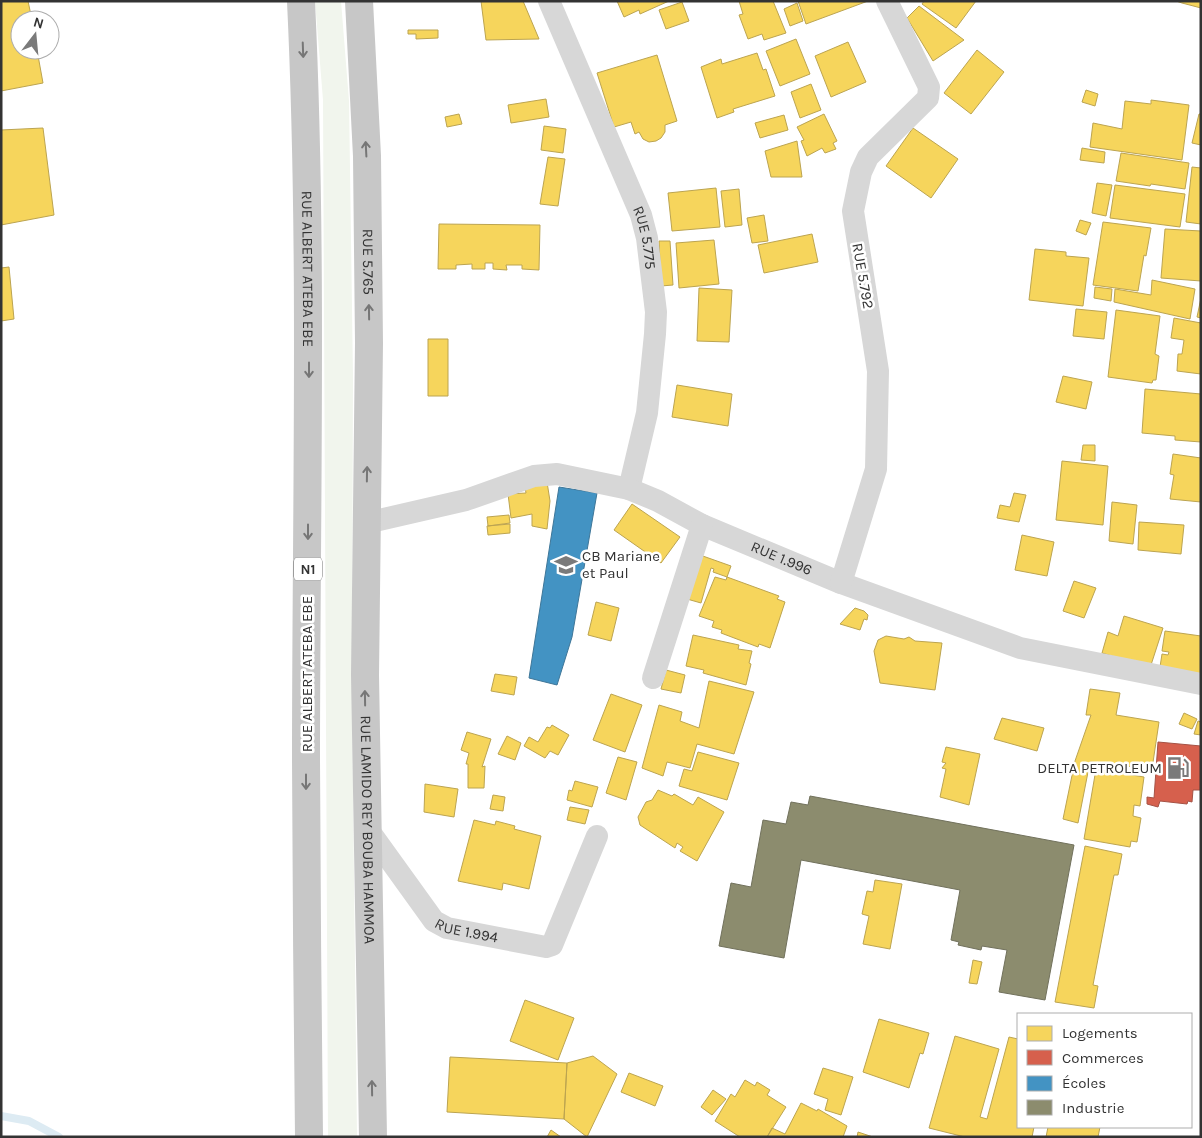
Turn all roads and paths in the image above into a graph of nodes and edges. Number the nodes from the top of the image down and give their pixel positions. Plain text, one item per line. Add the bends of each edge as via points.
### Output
1 (301, 1) edge
2 (359, 1) edge
3 (549, 1) edge
4 (887, 1) edge
5 (629, 489) junction
6 (366, 523) junction
7 (702, 525) junction
8 (841, 583) junction
9 (653, 678) dead end
10 (1201, 684) edge
11 (367, 828) junction
12 (597, 836) dead end
13 (309, 1137) edge
14 (373, 1137) edge

1 -> 13 highway, RUE ALBERT ATEBA EBE / N1 via 307,155 309,371 306,761
6 -> 2 highway, RUE 5.765 via 367,166
3 - 5 street, RUE 5.775 via 641,215 647,238 656,334 647,413
4 - 8 street, RUE 5.792 via 929,93 928,98 868,158 861,172 853,211 878,371 876,469
5 - 6 street, RUE 1.996 via 557,474 534,476 466,500
5 - 7 street, RUE 1.996
11 -> 6 highway, RUE LAMIDO REY BOUBA HAMMOA
7 - 8 street, RUE 1.996
7 - 9 street
8 - 10 street, RUE 1.996 via 1020,648
11 - 12 street, RUE 1.994 via 434,921 448,928 546,947 552,945
14 -> 11 highway, RUE LAMIDO REY BOUBA HAMMOA

